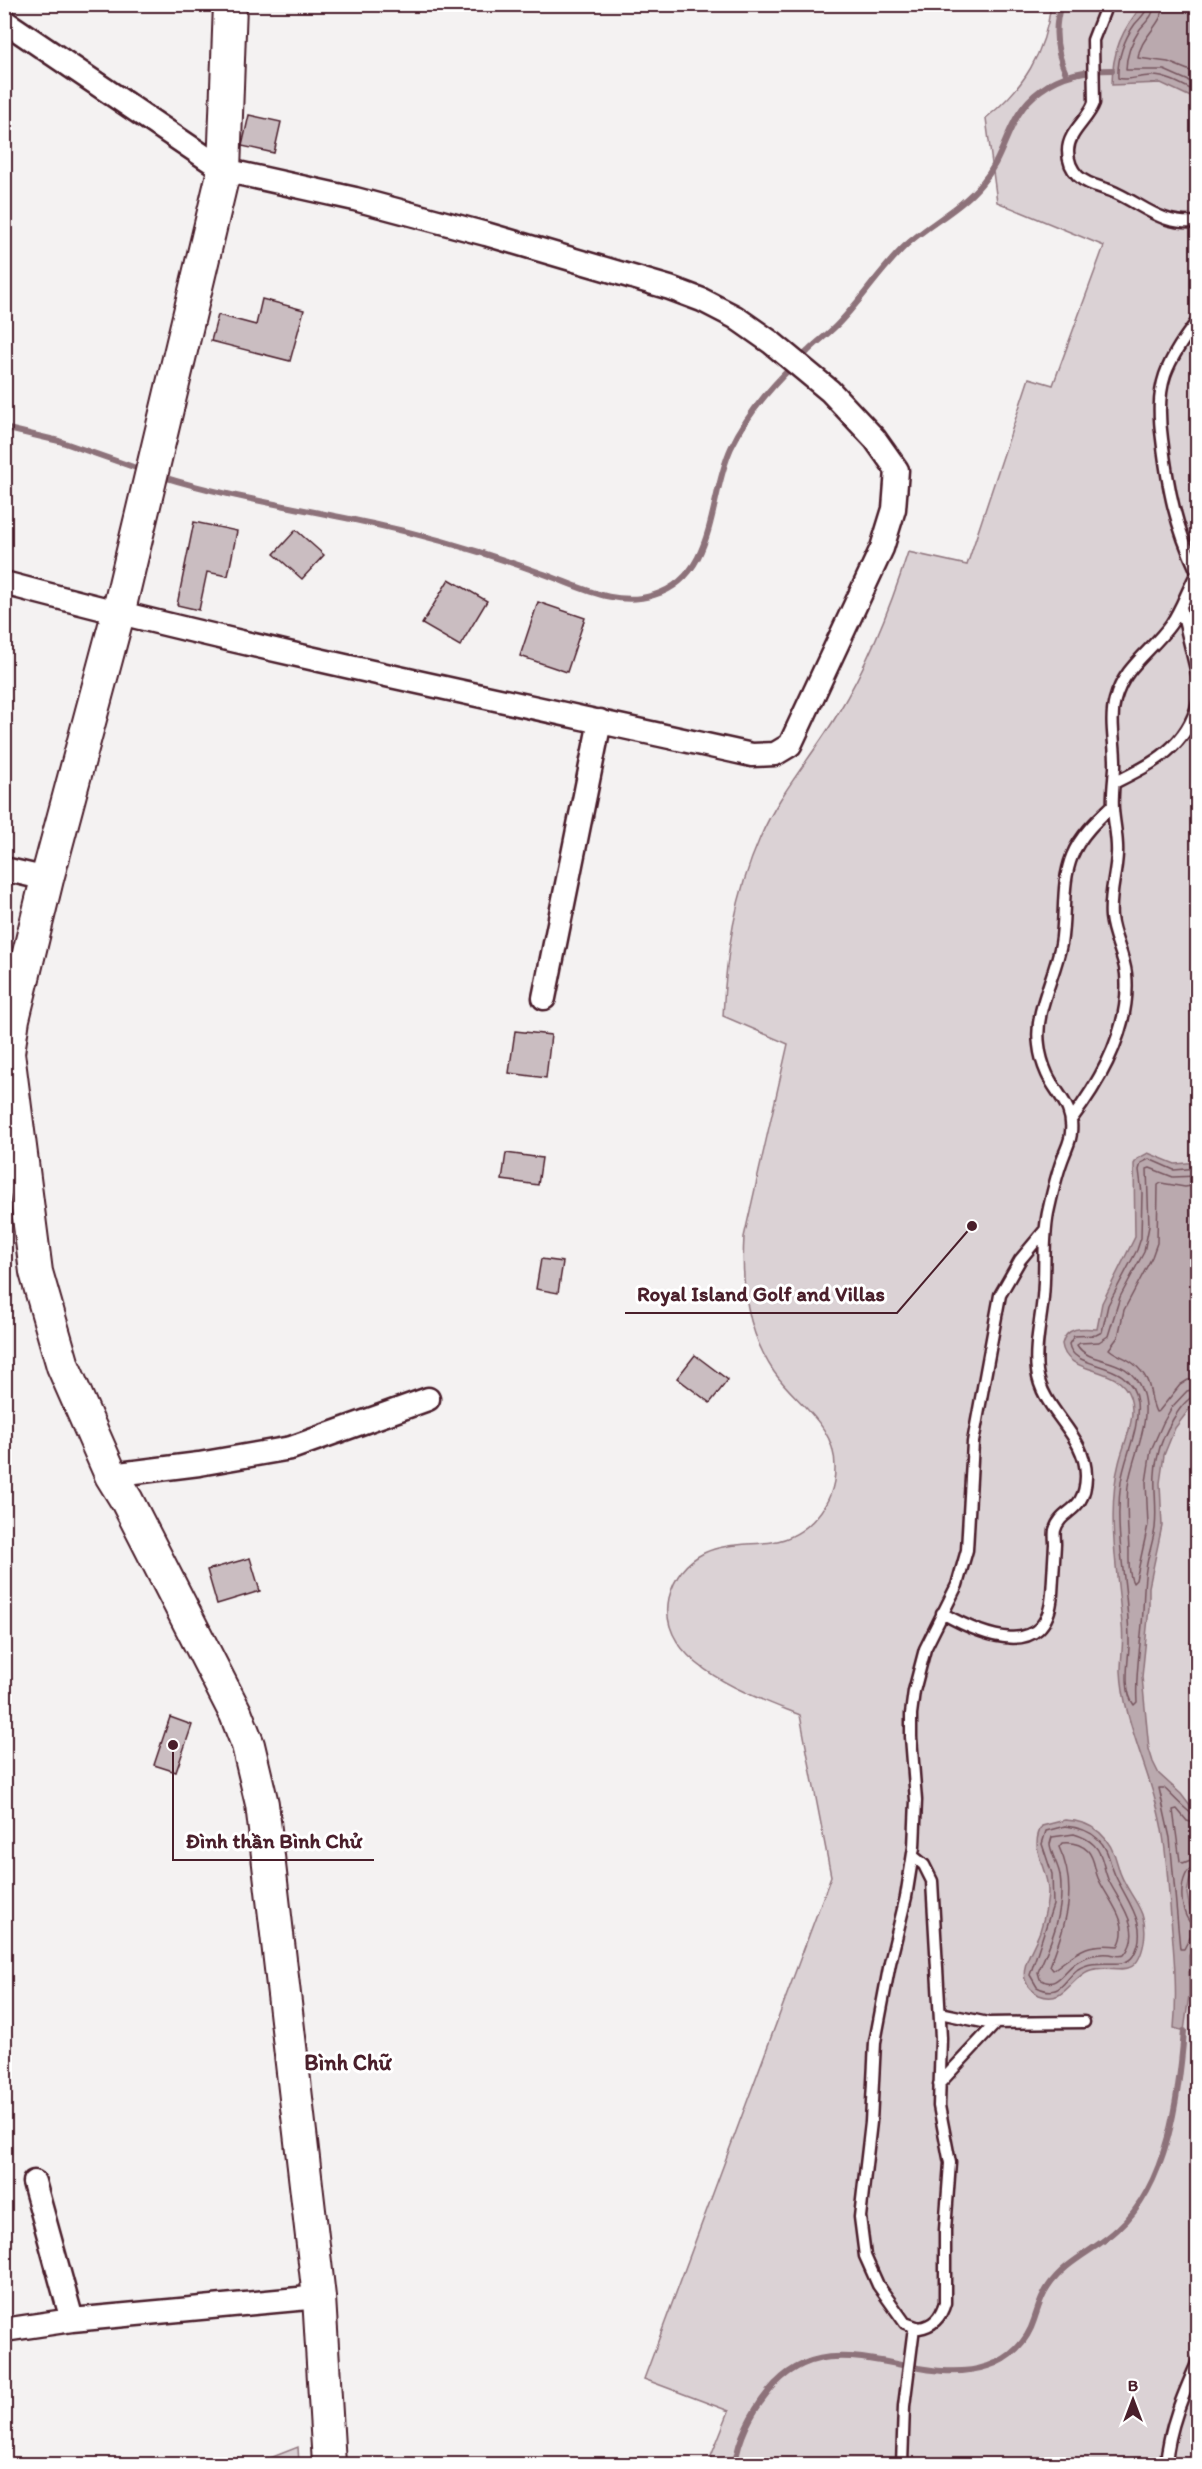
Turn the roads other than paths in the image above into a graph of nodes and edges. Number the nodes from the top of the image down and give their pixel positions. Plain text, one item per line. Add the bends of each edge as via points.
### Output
1 (230, 4) edge
2 (1107, 4) edge
3 (4, 21) edge
4 (224, 170) junction
5 (1197, 222) edge
6 (1197, 320) edge
7 (1197, 571) edge
8 (4, 583) edge
9 (1181, 607) junction
10 (118, 614) junction
11 (1197, 678) edge
12 (1197, 702) edge
13 (600, 721) junction
14 (1114, 783) junction
15 (1112, 806) junction
16 (4, 869) edge
17 (47, 879) junction
18 (544, 998) dead end
19 (1071, 1120) junction
20 (1045, 1230) junction
21 (428, 1399) dead end
22 (111, 1475) junction
23 (942, 1612) junction
24 (913, 1856) junction
25 (940, 2013) junction
26 (1084, 2022) dead end
27 (996, 2023) junction
28 (939, 2084) junction
29 (34, 2182) dead end
30 (319, 2297) junction
31 (72, 2320) junction
32 (914, 2327) junction
33 (4, 2330) edge
34 (1197, 2361) edge
35 (329, 2464) edge
36 (902, 2464) edge
37 (1166, 2464) edge

1 - 4 street
2 - 5 lane via 1097,27 1092,55 1094,103 1069,144 1069,161 1085,182 1116,193 1161,218
3 - 4 street
4 - 10 street
4 - 13 street via 486,234 702,300 735,317 813,376 875,439 897,470 894,509 882,548 790,746 775,754 752,755
6 - 7 lane via 1165,376 1159,411 1170,496
7 - 9 lane
8 - 10 street
9 - 11 lane
9 - 14 lane via 1159,639 1132,666 1119,689 1112,714
10 - 13 street
10 - 17 street
12 - 14 lane via 1189,727 1172,750
13 - 18 street
14 - 15 lane
15 - 19 lane via 1118,852 1111,919 1126,972 1126,1001 1111,1054 1088,1098
15 - 19 lane via 1079,841 1072,855 1060,945 1038,1027 1041,1059 1069,1108
16 - 17 street
17 - 22 street via 13,1019 9,1066 36,1272 63,1366
19 - 20 lane via 1069,1143 1053,1187
20 - 23 lane via 1020,1260 1000,1295 973,1442 967,1550 957,1585
20 - 23 lane via 1037,1371 1046,1399 1081,1449 1085,1489 1076,1507 1062,1517 1055,1529 1052,1597 1042,1628 1027,1637 1002,1636 970,1627
21 - 22 street via 291,1448
22 - 30 street via 236,1714 256,1774
23 - 24 lane via 925,1649 914,1691
24 - 25 lane via 924,1865 932,1881
24 - 32 lane via 875,2042 860,2217 862,2240 874,2278 894,2310
25 - 27 lane
25 - 28 lane
26 - 27 lane
27 - 28 lane
28 - 32 lane via 942,2128 950,2163 945,2303 934,2322 927,2327
29 - 31 street
30 - 31 street
30 - 35 street
31 - 33 street
32 - 36 lane via 906,2382
34 - 37 lane via 1177,2409

